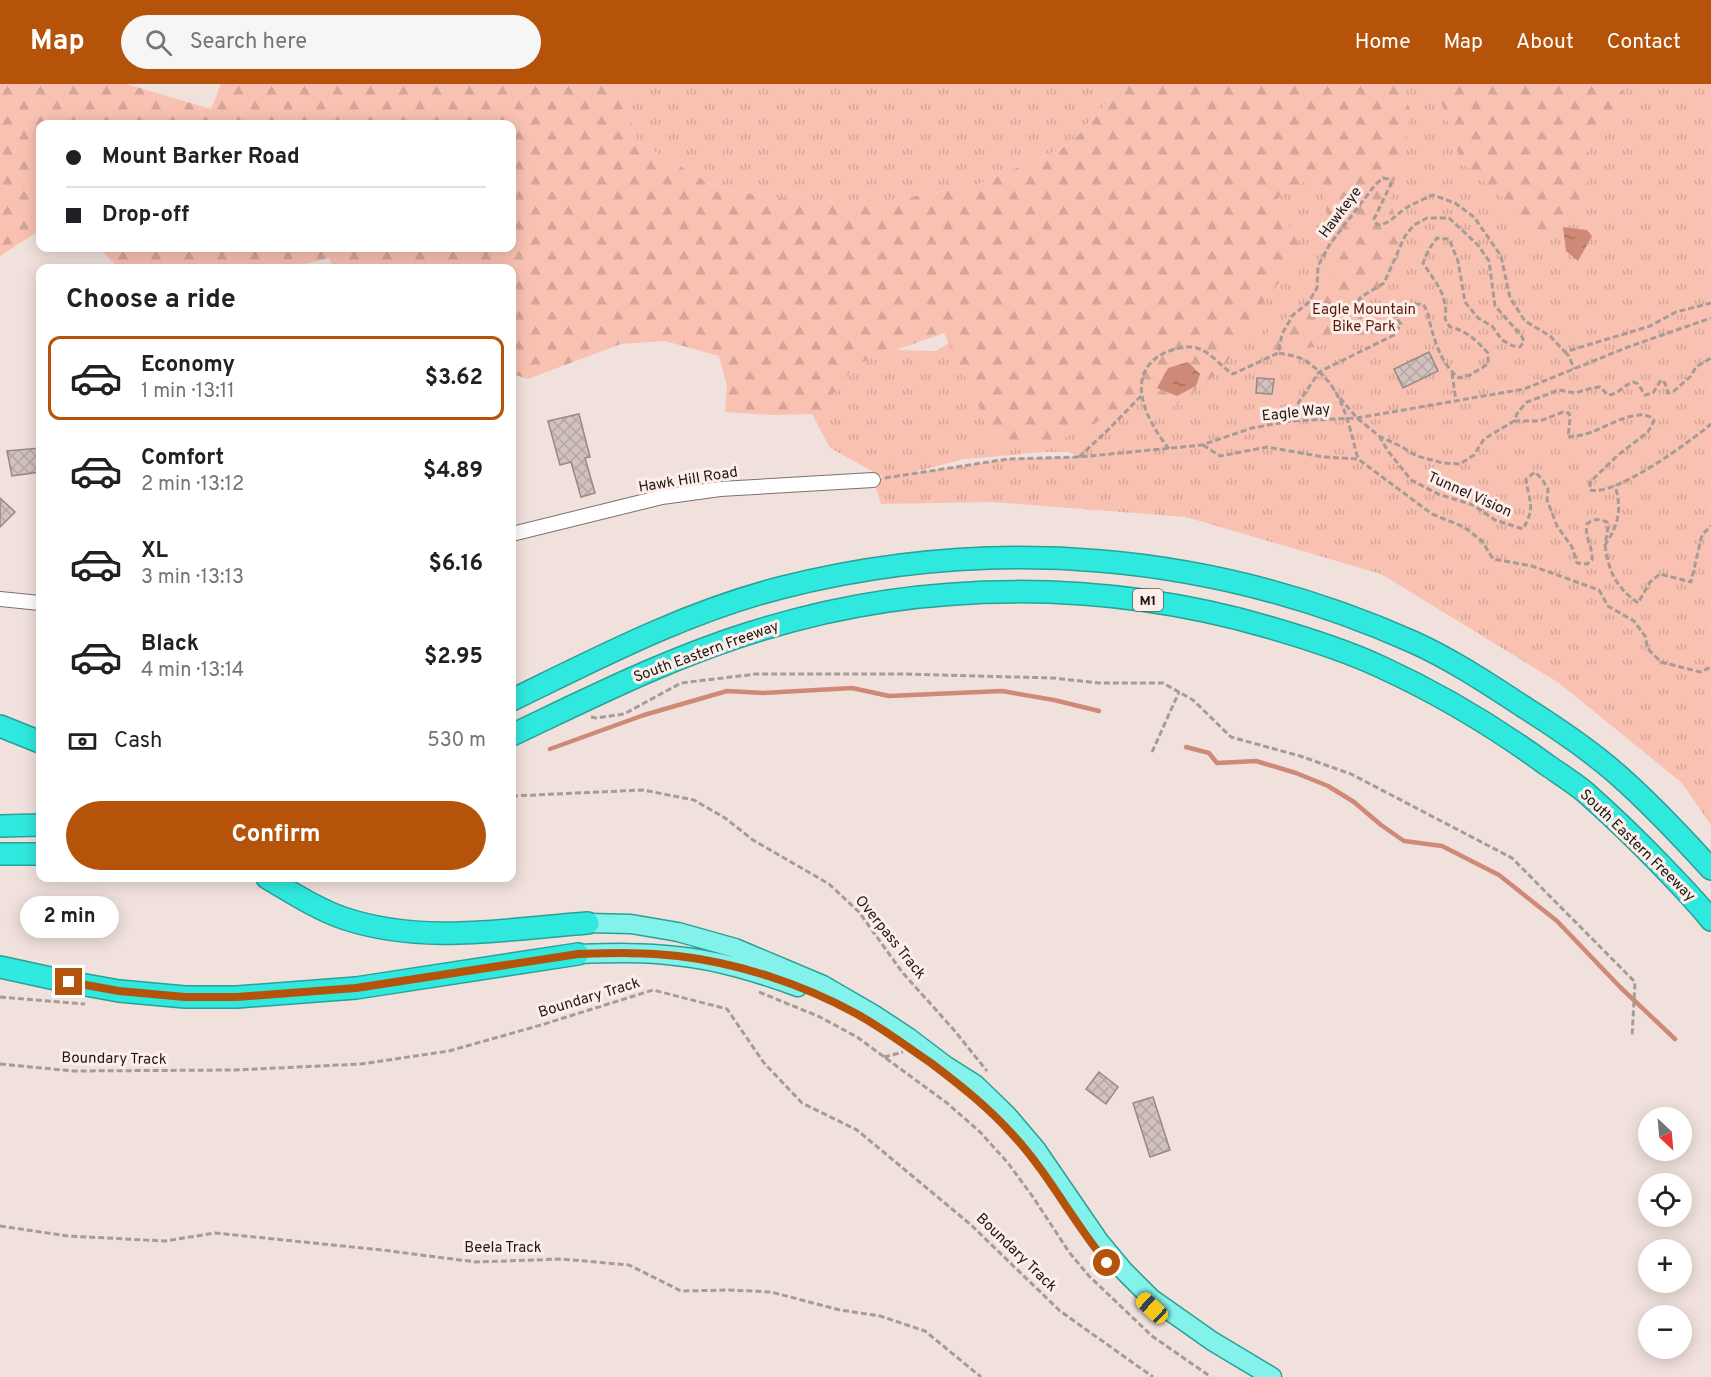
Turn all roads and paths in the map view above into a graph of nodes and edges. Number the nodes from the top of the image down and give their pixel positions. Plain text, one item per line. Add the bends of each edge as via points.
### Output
1 (1711, 303) edge
2 (1393, 314) junction
3 (1711, 318) edge
4 (1565, 352) junction
5 (1278, 353) junction
6 (1711, 358) edge
7 (1574, 369) junction
8 (1319, 372) junction
9 (1451, 372) junction
10 (1142, 395) junction
11 (1340, 398) junction
12 (1456, 401) junction
13 (1357, 417) junction
14 (1347, 419) junction
15 (1290, 421) junction
16 (1514, 421) junction
17 (1711, 424) edge
18 (1379, 436) junction
19 (1202, 445) junction
20 (1169, 449) junction
21 (1079, 457) junction
22 (1358, 459) junction
23 (873, 480) joint
24 (1615, 485) junction
25 (1711, 526) edge
26 (516, 533) edge
27 (1605, 545) junction
28 (0, 599) edge
29 (36, 603) edge
30 (1711, 667) edge
31 (1179, 692) junction
32 (516, 698) edge
33 (563, 710) junction
34 (0, 726) edge
35 (516, 733) edge
36 (36, 740) edge
37 (1152, 752) dead end
38 (516, 796) edge
39 (36, 825) edge
40 (0, 826) edge
41 (0, 854) edge
42 (36, 854) edge
43 (1711, 869) edge
44 (274, 882) edge
45 (1711, 920) edge
46 (588, 923) joint
47 (578, 954) joint
48 (0, 967) edge
49 (758, 992) dead end
50 (0, 997) edge
51 (91, 1005) dead end
52 (1632, 1037) dead end
53 (915, 1052) junction
54 (884, 1057) junction
55 (0, 1064) edge
56 (993, 1079) dead end
57 (0, 1226) edge
58 (981, 1377) edge
59 (1153, 1377) edge
60 (1211, 1377) edge
61 (1256, 1377) edge
62 (1272, 1377) edge

1 - 4 path
2 - 8 path via 1401,324 1394,335
2 - 9 path via 1413,304 1423,304 1429,312 1433,337
2 - 9 path via 1379,308 1357,318 1352,309 1361,297 1384,283 1414,225 1427,219 1449,218 1489,261 1495,306 1524,341 1520,347 1513,346 1478,318 1465,302 1449,239 1437,238 1423,263 1447,306 1445,319 1450,327 1474,338 1488,353 1488,364 1481,370 1459,378
3 - 7 path, Eagle Way
4 - 5 path, Hawkeye via 1550,336 1525,321 1510,298 1501,256 1474,217 1455,203 1433,195 1377,225 1374,219 1390,184 1383,178 1330,244 1318,266 1317,288 1308,303 1293,315 1282,334
4 - 7 path
5 - 8 path via 1305,360
5 - 10 path via 1233,374 1213,356 1192,347 1164,352 1147,365
6 - 16 path via 1668,393 1660,380 1653,393 1645,395 1634,382 1612,395 1600,387 1575,393 1559,390 1527,402
7 - 12 path, Eagle Way via 1524,389
8 - 11 path
8 - 15 path
9 - 12 path
10 - 20 path via 1150,420
10 - 21 path
11 - 13 path
11 - 14 path
12 - 13 path, Eagle Way
13 - 14 path, Eagle Way
13 - 18 path
14 - 15 path, Eagle Way
14 - 22 path
15 - 19 path, Eagle Way via 1252,428
16 - 18 path via 1484,439 1474,455 1460,464 1417,456
16 - 24 path via 1540,422 1569,413 1568,437 1635,416 1650,416 1654,421 1648,432 1590,482 1590,490
17 - 24 path via 1656,465
18 - 27 path, Tunnel Vision via 1411,480 1523,529 1532,509 1526,479 1535,472 1548,489 1547,500 1557,526 1572,547 1576,563 1587,564 1592,560 1586,530 1593,519 1607,522
19 - 20 path, Eagle Way
19 - 22 path via 1220,456 1267,447 1324,458
20 - 21 path, Eagle Way
21 - 23 path, Eagle Way via 1008,459
22 - 30 path, Tunnel Vision via 1432,514 1464,527 1482,542 1493,559 1532,566 1599,590 1608,606 1634,621 1645,636 1648,649 1661,662 1700,672
23 - 26 street, Hawk Hill Road via 720,489 662,497
24 - 27 path via 1620,501 1615,530
25 - 27 path, Tunnel Vision via 1702,535 1691,582 1660,574 1650,582 1638,603 1623,592 1610,568
28 - 29 street
31 - 33 path via 1163,683 1053,678 756,674 681,682 624,714 596,718
31 - 37 path
31 - 52 path via 1193,700 1231,737 1351,774 1512,858 1635,982
32 - 43 highway, M1 via 705,612 777,589 852,572 1009,557 1088,559 1165,568 1242,583 1317,605 1416,644 1485,681 1616,772
33 - 35 highway, South Eastern Freeway / M1
33 - 45 highway, South Eastern Freeway / M1 via 617,684 763,628 841,609 917,597 996,591 1074,593 1152,601 1229,615 1379,665 1454,703 1519,744 1582,790 1639,843
34 - 36 highway
38 - 56 path, Overpass Track via 643,790 694,800 829,884 859,912 902,972
39 - 40 highway
41 - 42 highway
44 - 46 highway via 342,918 407,932 456,933
46 - 62 main road via 631,924 735,948 823,985 908,1037 975,1084 1007,1114 1099,1241 1151,1298
47 - 48 highway via 356,988 237,997 119,991
47 - 53 main road via 678,956 769,976 856,1013
49 - 54 path via 820,1017
50 - 51 path
53 - 54 path
53 - 61 main road via 984,1105 1014,1136 1098,1252 1129,1287 1185,1335
54 - 60 path via 948,1103 980,1132 1008,1163 1089,1276 1152,1336
55 - 59 path, Boundary Track via 74,1071 361,1064 449,1051 652,990 727,1009 764,1063 802,1103 857,1130 970,1224 1060,1311
57 - 58 path, Beela Track via 68,1236 165,1241 216,1233 476,1262 562,1259 628,1266 681,1291 771,1292 880,1316 925,1331

